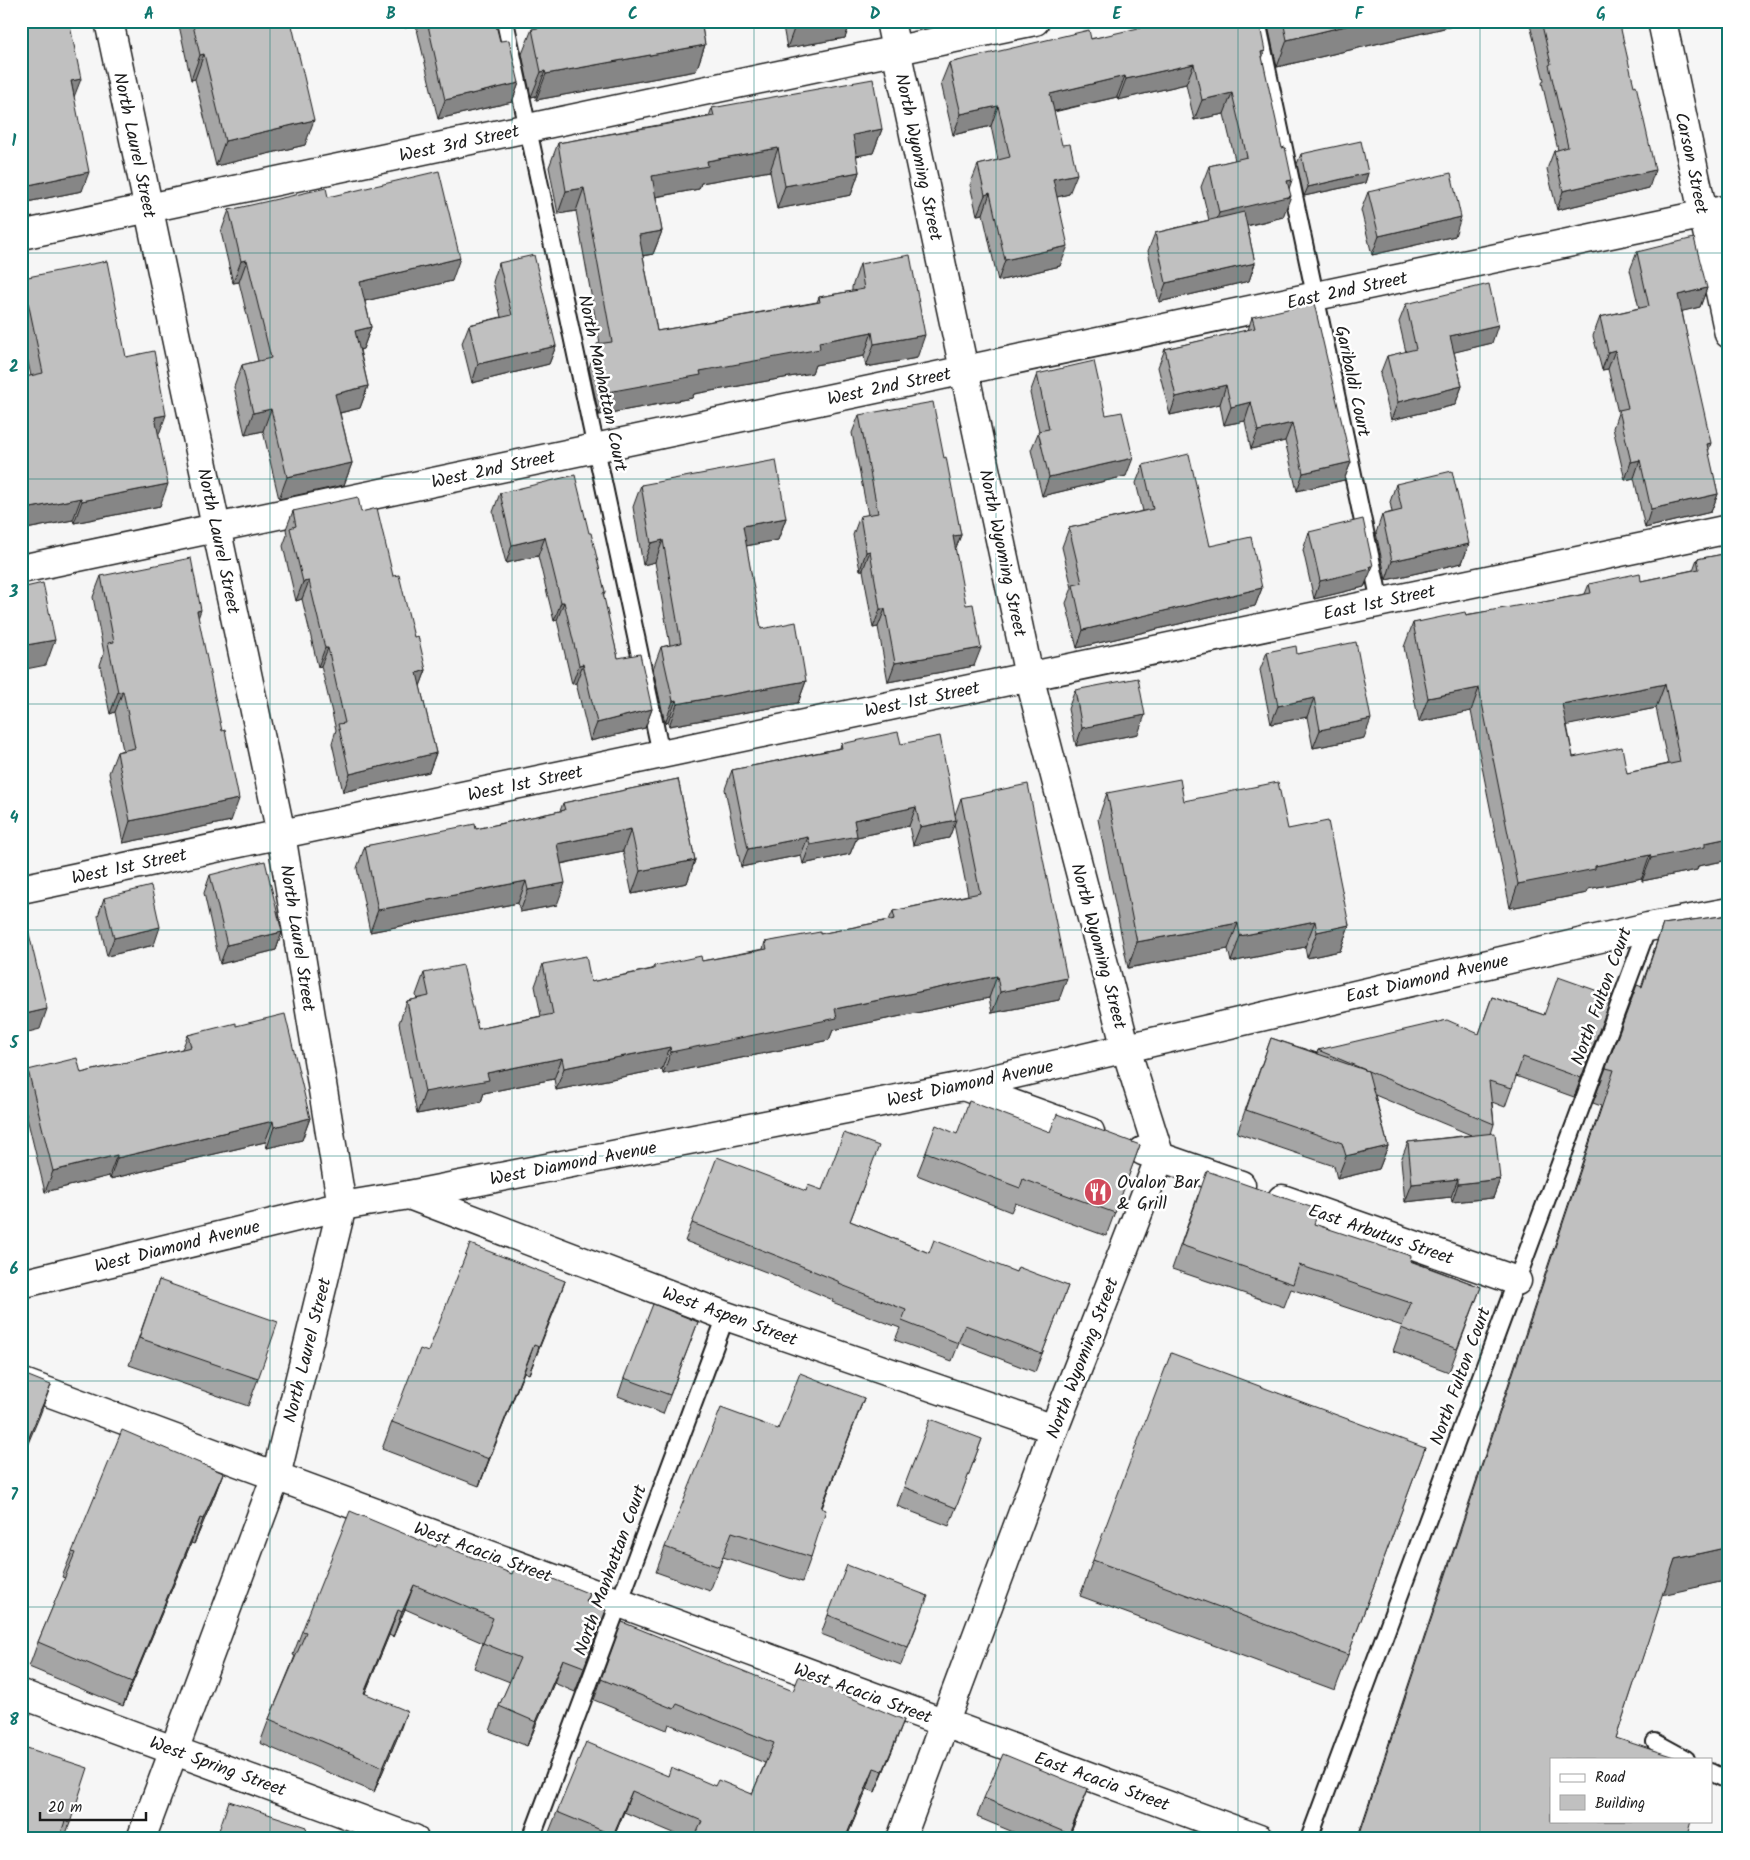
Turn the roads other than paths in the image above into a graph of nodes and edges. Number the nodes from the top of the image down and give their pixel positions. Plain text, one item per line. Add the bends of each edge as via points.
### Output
1 (109, 21) edge
2 (506, 21) edge
3 (890, 21) edge
4 (1035, 21) edge
5 (1257, 21) edge
6 (1662, 21) edge
7 (896, 50) junction
8 (528, 128) junction
9 (148, 208) junction
10 (1716, 212) edge
11 (21, 235) edge
12 (1315, 296) junction
13 (1729, 334) edge
14 (964, 370) junction
15 (596, 448) junction
16 (216, 528) junction
17 (1729, 529) edge
18 (21, 569) edge
19 (1380, 602) junction
20 (1030, 676) junction
21 (661, 754) junction
22 (281, 834) junction
23 (21, 888) edge
24 (1729, 912) edge
25 (1648, 926) junction
26 (1126, 1049) junction
27 (963, 1086) junction
28 (1160, 1157) junction
29 (410, 1195) junction
30 (342, 1206) junction
31 (1516, 1281) junction
32 (21, 1284) edge
33 (726, 1316) junction
34 (21, 1382) edge
35 (1054, 1429) junction
36 (276, 1476) junction
37 (619, 1602) junction
38 (21, 1694) edge
39 (944, 1723) junction
40 (1655, 1742) dead end
41 (174, 1750) junction
42 (1684, 1758) edge
43 (1712, 1772) edge
44 (1729, 1781) edge
45 (141, 1839) edge
46 (414, 1839) edge
47 (531, 1839) edge
48 (901, 1839) edge
49 (1260, 1839) edge
50 (1309, 1839) edge

1 - 9 street, North Laurel Street
2 - 8 lane, North Manhattan Court
3 - 7 street, North Wyoming Street
4 - 7 street, West 3rd Street
5 - 12 lane, Garibaldi Court
6 - 10 street, Carson Street
7 - 8 street, West 3rd Street
7 - 14 street, North Wyoming Street
8 - 9 street, West 3rd Street
8 - 15 lane, North Manhattan Court
9 - 11 street, West 3rd Street
9 - 16 street, North Laurel Street
10 - 12 street, East 2nd Street
10 - 13 street, Carson Street
12 - 14 street, East 2nd Street
12 - 19 lane, Garibaldi Court
14 - 15 street, West 2nd Street
14 - 20 street, North Wyoming Street
15 - 16 street, West 2nd Street
15 - 21 lane, North Manhattan Court
16 - 18 street, West 2nd Street
16 - 22 street, North Laurel Street
17 - 19 street, East 1st Street
19 - 20 street, East 1st Street
20 - 21 street, West 1st Street
20 - 26 street, North Wyoming Street
21 - 22 street, West 1st Street
22 - 23 street, West 1st Street
22 - 30 street, North Laurel Street
24 - 25 street, East Diamond Avenue
25 - 26 street, East Diamond Avenue
25 - 31 lane, North Fulton Court
26 - 27 street, West Diamond Avenue
26 - 28 street, North Wyoming Street
27 - 28 street, East Arbutus Street
27 - 29 street, West Diamond Avenue
28 - 31 street, East Arbutus Street
28 - 35 street, North Wyoming Street
29 - 30 street, West Diamond Avenue
29 - 33 street, West Aspen Street
30 - 32 street, West Diamond Avenue
30 - 36 street, North Laurel Street
31 - 50 lane, North Fulton Court
33 - 35 street, West Aspen Street
33 - 37 lane, North Manhattan Court
34 - 36 street, West Acacia Street
35 - 39 street, North Wyoming Street
36 - 37 street, West Acacia Street
36 - 41 street, North Laurel Street
37 - 39 street, West Acacia Street
37 - 47 lane, North Manhattan Court
38 - 41 street, West Spring Street
39 - 48 street, North Wyoming Street
39 - 49 street, East Acacia Street
40 - 42 lane
41 - 45 street, North Laurel Street
41 - 46 street, West Spring Street
43 - 44 lane

